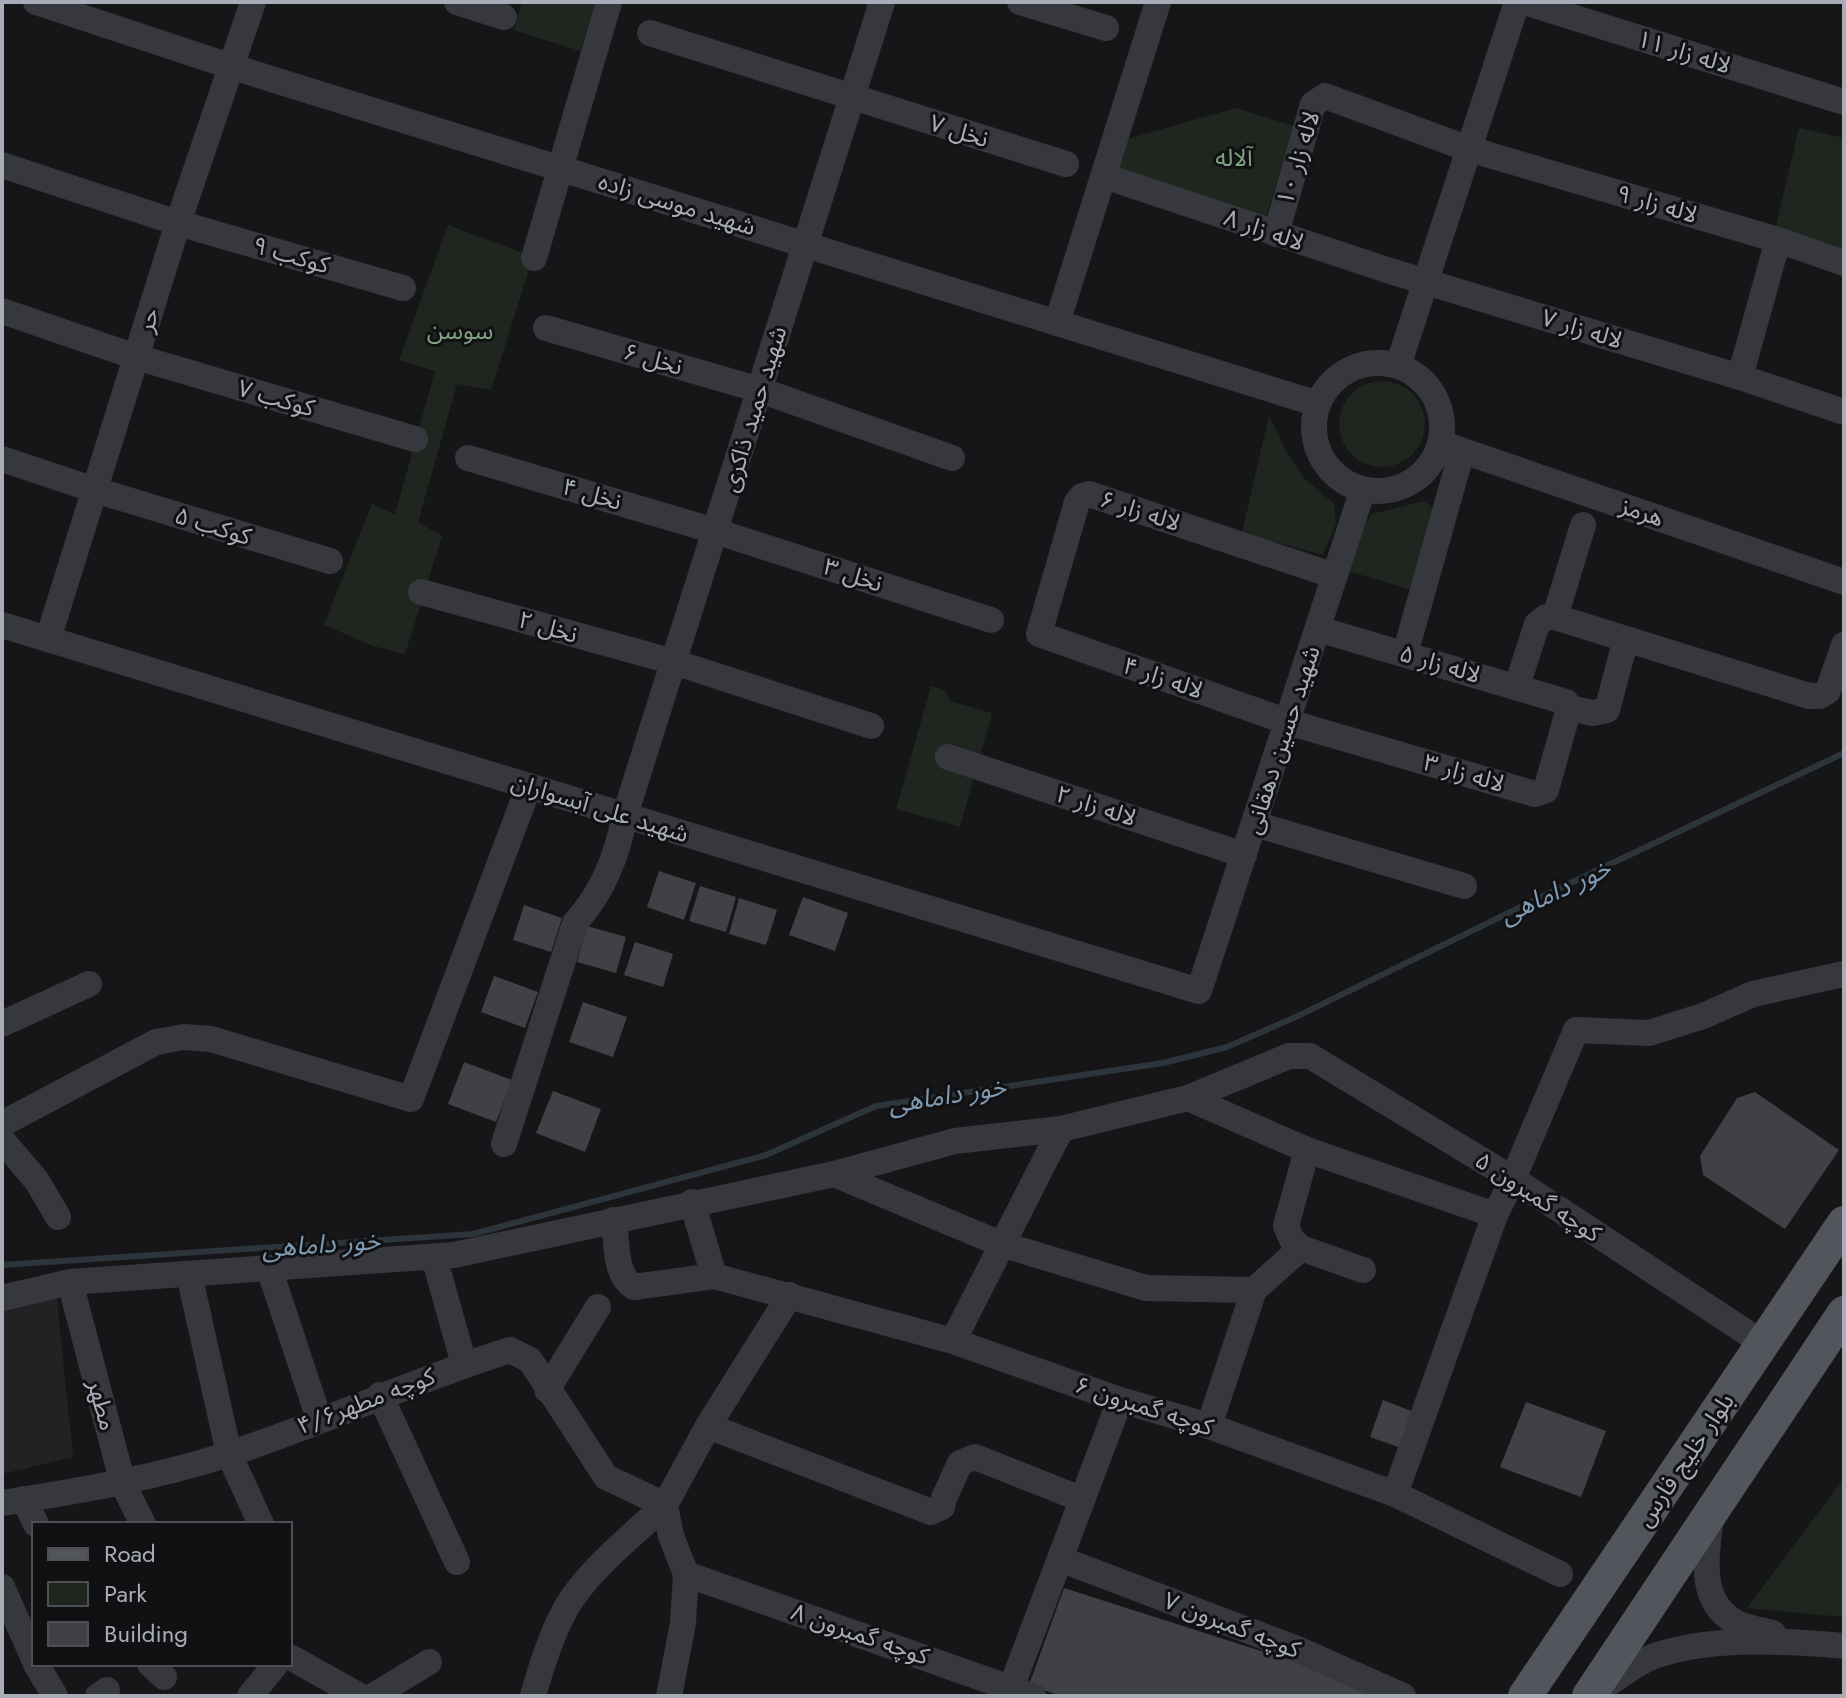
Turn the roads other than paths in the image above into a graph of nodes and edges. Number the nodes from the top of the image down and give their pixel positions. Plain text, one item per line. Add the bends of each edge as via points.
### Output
1 (36, 2) edge
2 (253, 2) edge
3 (457, 2) edge
4 (609, 2) edge
5 (882, 2) edge
6 (1020, 2) edge
7 (1158, 2) edge
8 (1517, 2) edge
9 (1524, 2) edge
10 (504, 17) dead end
11 (1106, 28) dead end
12 (650, 33) dead end
13 (233, 67) junction
14 (852, 97) junction
15 (1844, 102) edge
16 (1469, 149) junction
17 (1066, 164) dead end
18 (2, 165) edge
19 (560, 168) junction
20 (1104, 176) junction
21 (178, 223) junction
22 (1276, 234) junction
23 (1778, 240) junction
24 (805, 244) junction
25 (534, 258) dead end
26 (1844, 263) edge
27 (1425, 282) junction
28 (403, 288) dead end
29 (2, 311) edge
30 (1057, 323) junction
31 (546, 328) dead end
32 (136, 357) junction
33 (1398, 366) junction
34 (1740, 377) junction
35 (760, 390) junction
36 (1318, 404) junction
37 (1844, 412) edge
38 (415, 439) dead end
39 (1451, 447) junction
40 (468, 458) dead end
41 (952, 458) dead end
42 (2, 459) edge
43 (1363, 489) junction
44 (95, 490) junction
45 (1583, 525) dead end
46 (715, 531) junction
47 (330, 561) dead end
48 (1335, 576) junction
49 (1844, 582) edge
50 (421, 592) dead end
51 (1555, 617) junction
52 (991, 620) dead end
53 (2, 625) edge
54 (1318, 629) junction
55 (1039, 634) joint
56 (48, 639) junction
57 (1626, 639) junction
58 (1844, 645) edge
59 (1405, 654) junction
60 (674, 662) junction
61 (1517, 686) junction
62 (1565, 704) junction
63 (1288, 722) junction
64 (871, 726) dead end
65 (948, 757) dead end
66 (529, 786) junction
67 (625, 815) junction
68 (1255, 824) junction
69 (1244, 855) junction
70 (1464, 886) dead end
71 (1844, 974) edge
72 (89, 984) dead end
73 (1199, 991) joint
74 (2, 1024) edge
75 (1188, 1098) junction
76 (2, 1124) edge
77 (1061, 1129) junction
78 (2, 1140) edge
79 (504, 1144) dead end
80 (1307, 1150) junction
81 (834, 1174) junction
82 (1513, 1179) junction
83 (692, 1202) junction
84 (1495, 1215) junction
85 (58, 1217) dead end
86 (614, 1220) junction
87 (1844, 1223) edge
88 (1001, 1244) junction
89 (1301, 1248) junction
90 (434, 1257) junction
91 (269, 1268) junction
92 (1363, 1270) dead end
93 (189, 1274) junction
94 (714, 1276) junction
95 (70, 1282) junction
96 (1254, 1290) junction
97 (790, 1295) junction
98 (2, 1298) edge
99 (598, 1307) dead end
100 (1844, 1313) edge
101 (953, 1341) junction
102 (1764, 1344) junction
103 (464, 1364) junction
104 (547, 1390) junction
105 (380, 1395) junction
106 (1120, 1400) junction
107 (319, 1419) junction
108 (708, 1426) junction
109 (1209, 1426) junction
110 (229, 1454) junction
111 (123, 1484) junction
112 (1395, 1494) junction
113 (1081, 1499) junction
114 (13, 1501) edge
115 (665, 1505) junction
116 (1711, 1513) junction
117 (34, 1522) edge
118 (142, 1522) edge
119 (260, 1522) edge
120 (1060, 1559) junction
121 (457, 1562) dead end
122 (686, 1574) junction
123 (1560, 1574) dead end
124 (2, 1587) edge
125 (1803, 1642) junction
126 (1844, 1646) edge
127 (32, 1655) edge
128 (292, 1658) edge
129 (429, 1662) dead end
130 (37, 1666) edge
131 (274, 1666) edge
132 (1598, 1690) edge
133 (1017, 1693) edge
134 (357, 1695) edge
135 (55, 1696) edge
136 (250, 1696) edge
137 (533, 1696) edge
138 (669, 1696) edge
139 (1403, 1696) edge
140 (1525, 1696) edge

1 - 13 street, شهید موسی زاده
2 - 13 street, حر
3 - 10 street
4 - 19 street
5 - 14 street, شهید حمید ذاکری
6 - 11 street
7 - 20 street
8 - 16 street
9 - 15 street, لاله زار ۱۱
12 - 14 street, نخل ۷
13 - 19 street, شهید موسی زاده
13 - 21 street, حر
14 - 17 street, نخل ۷
14 - 24 street, شهید حمید ذاکری
16 - 22 street, لاله زار ۱۰ via 1325,96 1318,99
16 - 23 street, لاله زار ۹
16 - 27 street
18 - 21 street, کوکب ۹
19 - 24 street, شهید موسی زاده
19 - 25 street
20 - 22 street, لاله زار ۸
20 - 30 street
21 - 28 street, کوکب ۹
21 - 32 street, حر
22 - 27 street, لاله زار ۸
23 - 26 street, لاله زار ۹
23 - 34 street
24 - 30 street, شهید موسی زاده
24 - 35 street, شهید حمید ذاکری
27 - 33 street
27 - 34 street, لاله زار ۷
29 - 32 street, کوکب ۷
30 - 36 street, شهید موسی زاده
31 - 35 street, نخل ۶
32 - 38 street, کوکب ۷
32 - 44 street, حر
33 - 36 street via 1365,363 1345,371
33 - 39 street via 1426,383 1437,400
34 - 37 street, لاله زار ۷
35 - 41 street, نخل ۶
35 - 46 street, شهید حمید ذاکری
36 - 43 street via 1317,447 1344,481
39 - 43 street via 1403,486
39 - 49 street, هرمز
39 - 59 street
40 - 46 street, نخل ۴
42 - 44 street, کوکب ۵
43 - 48 street, شهید حسین دهقانی
44 - 47 street, کوکب ۵
44 - 56 street, حر
45 - 51 street
46 - 52 street, نخل ۳
46 - 60 street, شهید حمید ذاکری
48 - 54 street, شهید حسین دهقانی
48 - 55 street, لاله زار ۶ via 1089,494 1077,502
50 - 60 street, نخل ۲
51 - 57 street
51 - 61 street via 1537,624
53 - 56 street, شهید علی آبسواران
54 - 59 street, لاله زار ۵
54 - 63 street, شهید حسین دهقانی
55 - 63 street, لاله زار ۴
56 - 66 street, شهید علی آبسواران
57 - 58 street via 1809,696 1828,691
57 - 62 street, لاله زار ۵ via 1607,710 1593,713
59 - 61 street, لاله زار ۵
60 - 64 street, نخل ۲
60 - 67 street, شهید حمید ذاکری
61 - 62 street, لاله زار ۵
62 - 63 street, لاله زار ۳ via 1546,790 1535,794
63 - 68 street, شهید حسین دهقانی
65 - 69 street, لاله زار ۲
66 - 67 street, شهید علی آبسواران
66 - 76 street via 411,1099 211,1039 184,1037 156,1042
67 - 73 street, شهید علی آبسواران
67 - 79 street, شهید حمید ذاکری via 609,872 575,923
68 - 69 street, شهید حسین دهقانی
68 - 70 street
69 - 73 street, شهید حسین دهقانی
71 - 82 street via 1753,994 1649,1033 1576,1030
72 - 74 street
75 - 77 street
75 - 80 street
75 - 82 street, کوچه گمبرون ۵ via 1289,1056 1310,1056
77 - 81 street via 955,1141
77 - 88 street
78 - 85 street via 37,1181
80 - 84 street
80 - 89 street via 1286,1226
81 - 83 street
81 - 88 street
82 - 84 street
82 - 102 street, کوچه گمبرون ۵
83 - 86 street
83 - 94 street
84 - 112 street
86 - 90 street
86 - 94 street via 625,1282 634,1287
87 - 102 main road, بلوار خلیج فارس
88 - 96 street via 1146,1288
88 - 101 street
89 - 92 street
89 - 96 street
90 - 91 street
90 - 103 street
91 - 93 street
91 - 107 street
93 - 95 street
93 - 110 street
94 - 97 street, کوچه گمبرون ۶
95 - 98 street
95 - 111 street, مطهر
96 - 109 street
97 - 101 street, کوچه گمبرون ۶
97 - 108 street
99 - 104 street
100 - 116 main road
101 - 106 street, کوچه گمبرون ۶
102 - 140 main road, بلوار خلیج فارس
103 - 104 street, کوچه مطهر۴/۶ via 510,1350 530,1360
103 - 105 street, کوچه مطهر۴/۶
104 - 115 street, کوچه مطهر۴/۶ via 606,1477
105 - 107 street, کوچه مطهر۴/۶
105 - 121 street
106 - 109 street, کوچه گمبرون ۶
106 - 113 street
107 - 110 street, کوچه مطهر۴/۶
108 - 113 street via 931,1512 942,1507 960,1463 975,1457
108 - 115 street
109 - 112 street, کوچه گمبرون ۶
110 - 111 street, کوچه مطهر۴/۶
110 - 119 street
111 - 114 street, کوچه مطهر۴/۶
111 - 118 street, مطهر
112 - 123 street, کوچه گمبرون ۶
113 - 120 street
114 - 117 street
115 - 122 street
115 - 137 street via 602,1563 566,1607
116 - 125 street via 1706,1580 1718,1609 1737,1623
116 - 132 main road
120 - 133 street
120 - 139 street, کوچه گمبرون ۷ via 1297,1649
122 - 133 street, کوچه گمبرون ۸
122 - 138 street
124 - 127 street
125 - 126 street
125 - 132 street via 1751,1641 1662,1653
128 - 134 street
129 - 134 street
130 - 135 street
131 - 136 street

